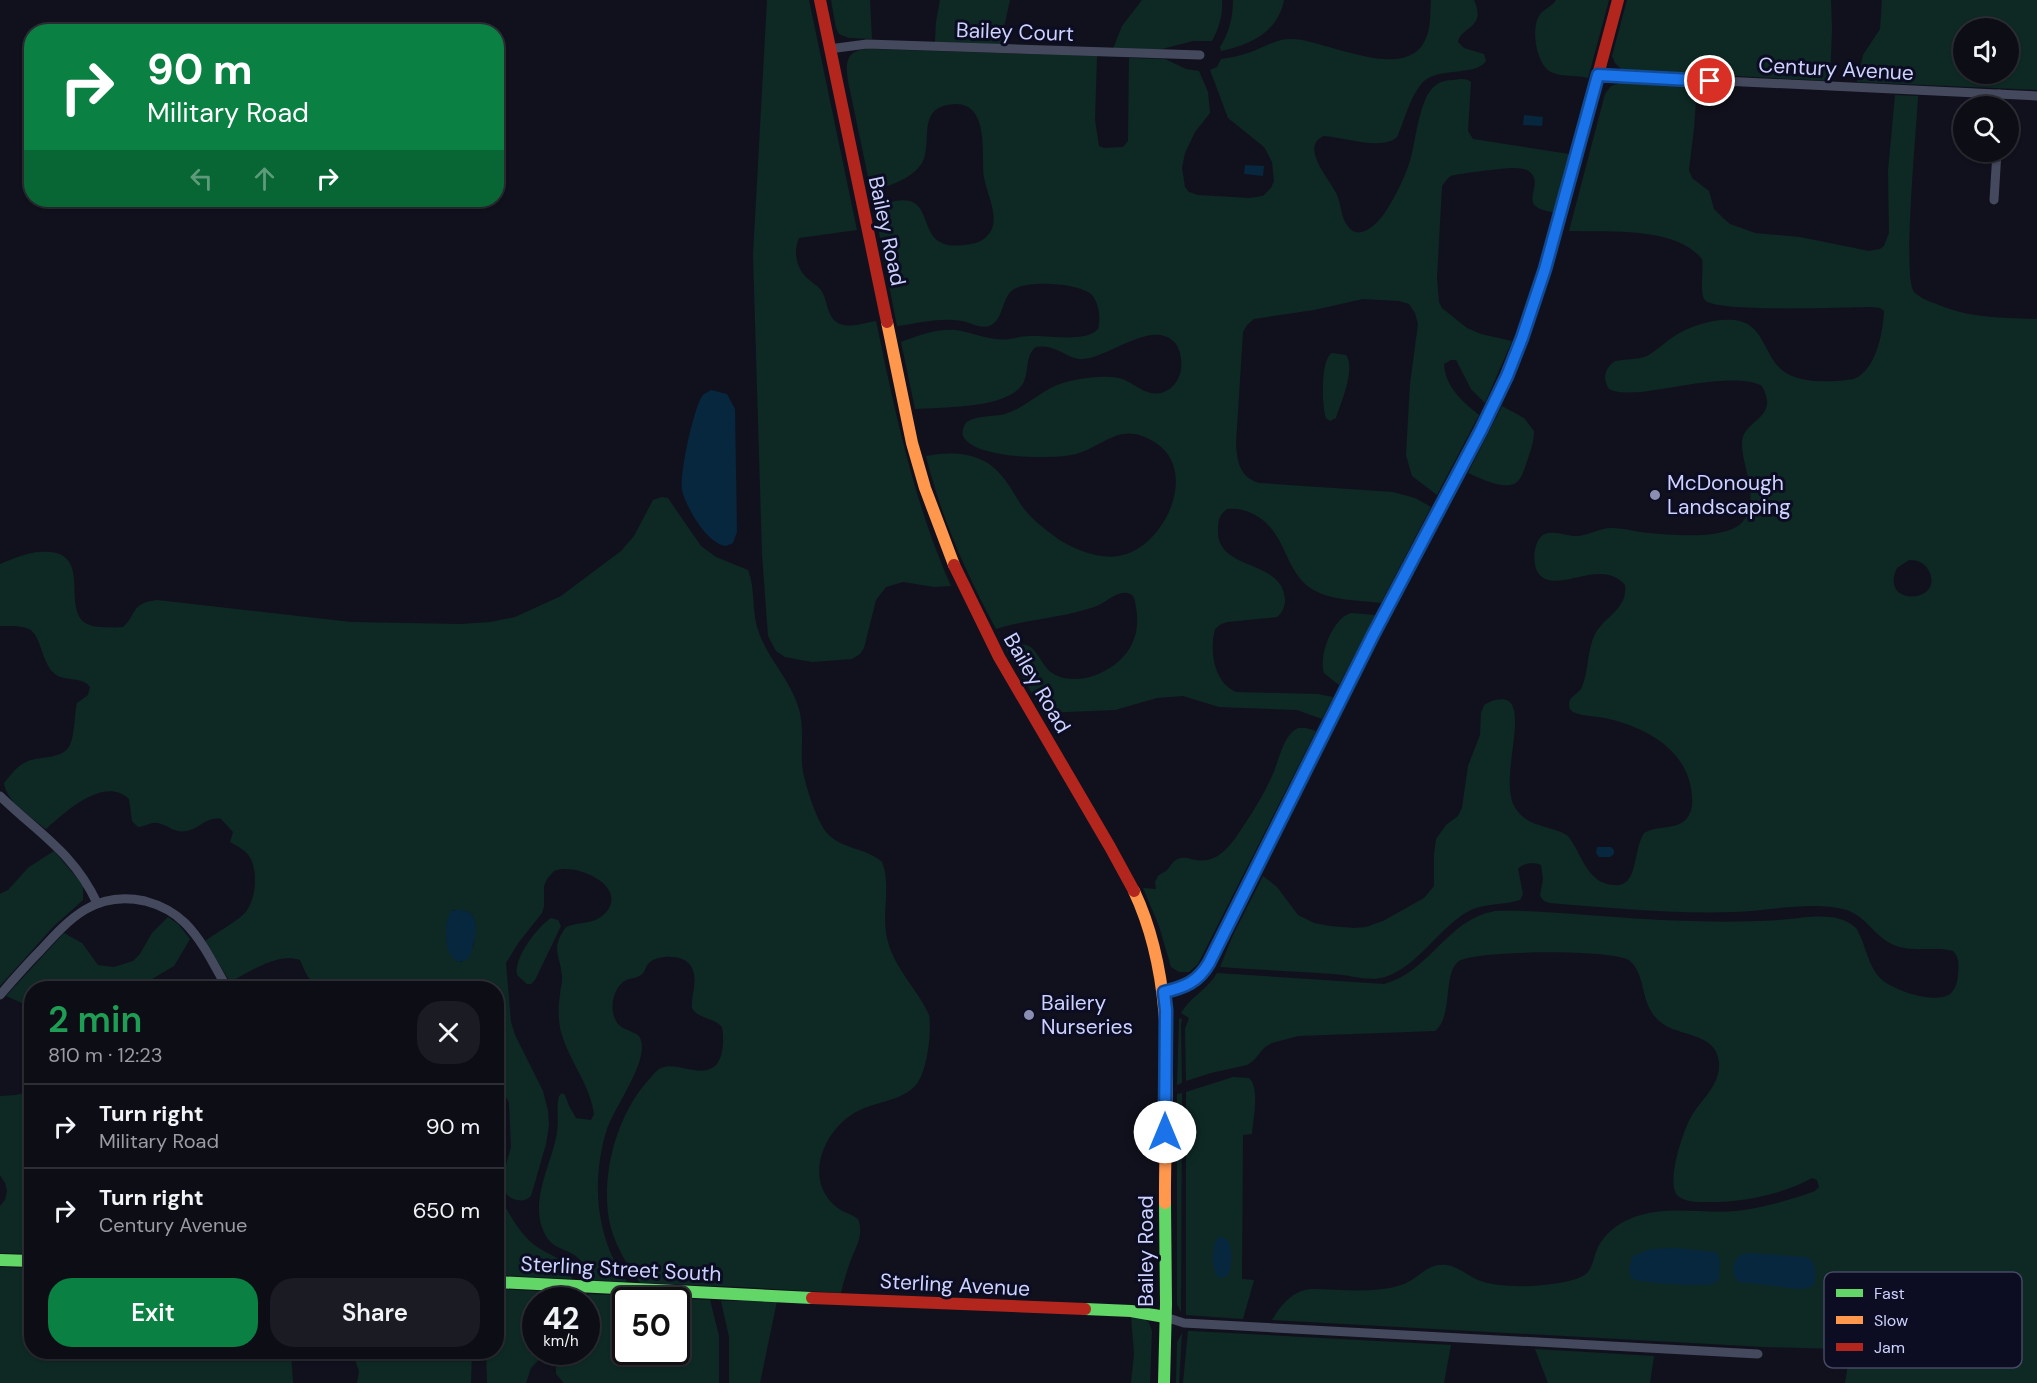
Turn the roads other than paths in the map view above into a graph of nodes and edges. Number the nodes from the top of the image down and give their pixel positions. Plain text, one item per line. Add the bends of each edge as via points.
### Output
1 (820, 0) edge
2 (1618, 0) edge
3 (829, 49) junction
4 (1200, 55) dead end
5 (1598, 75) junction
6 (1999, 94) joint
7 (2037, 96) edge
8 (1996, 162) edge
9 (1994, 200) dead end
10 (0, 796) edge
11 (97, 903) junction
12 (223, 981) edge
13 (1164, 992) junction
14 (0, 995) edge
15 (0, 1260) edge
16 (24, 1261) edge
17 (504, 1282) edge
18 (743, 1294) joint
19 (1165, 1317) junction
20 (1758, 1354) dead end
21 (1164, 1383) edge

1 - 3 street, Bailey Road
2 - 5 street
3 - 4 street, Bailey Court via 867,44
3 - 13 street, Bailey Road via 912,443 931,511 982,626 1133,890 1151,935
5 - 6 street, Century Avenue
5 - 13 street via 1537,296 1497,397 1209,963 1193,982
6 - 7 street, Century Avenue
8 - 9 street
10 - 11 street via 70,860
11 - 12 street via 138,900 172,912 195,935
11 - 14 street via 66,924
13 - 19 street, Bailey Road
15 - 16 street
17 - 18 street, Sterling Street South
18 - 19 street, Sterling Avenue via 1131,1311
19 - 20 street via 1184,1323
19 - 21 street, Bailey Road

